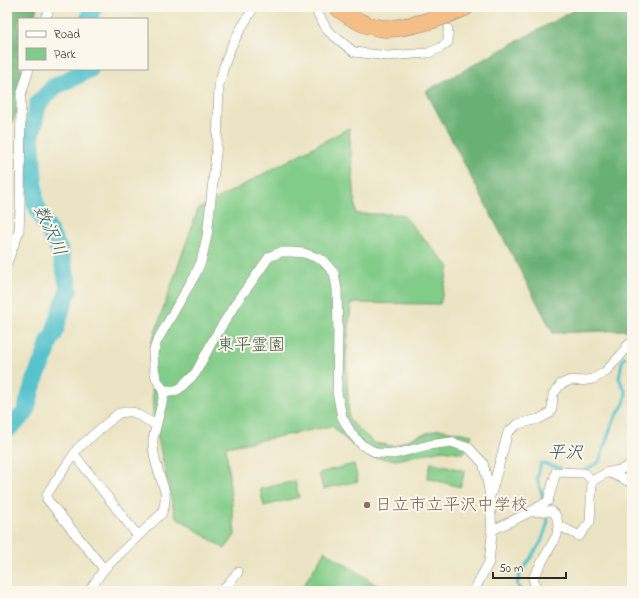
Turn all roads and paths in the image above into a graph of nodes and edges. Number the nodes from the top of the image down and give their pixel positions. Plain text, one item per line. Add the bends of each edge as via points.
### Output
1 (50, 7) edge
2 (254, 7) edge
3 (314, 7) edge
4 (337, 7) edge
5 (466, 7) edge
6 (45, 18) edge
7 (448, 29) dead end
8 (29, 70) edge
9 (7, 263) edge
10 (632, 342) edge
11 (162, 388) junction
12 (156, 425) junction
13 (74, 454) junction
14 (632, 464) edge
15 (608, 472) junction
16 (592, 481) junction
17 (632, 483) edge
18 (490, 497) junction
19 (543, 506) junction
20 (558, 525) junction
21 (492, 531) junction
22 (138, 536) junction
23 (104, 570) junction
24 (238, 572) dead end
25 (89, 591) edge
26 (222, 591) edge
27 (474, 591) edge
28 (537, 591) edge

1 - 6 street
2 - 11 street via 231,47 219,85 217,144 202,262 152,353 156,378
3 - 7 street via 328,30 354,52 388,56 428,53 448,42
4 - 5 highway via 362,23 382,28 418,24
8 - 9 street via 21,95 19,231
10 - 18 street via 605,372 593,379 571,380 561,384 554,394 550,413 539,419 518,424 508,432
11 - 12 street via 164,395
11 - 18 street via 170,392 175,391 195,374 236,303 269,257 281,252 304,253 326,264 334,273 338,330 336,392 342,416 351,433 362,445 377,453 395,454 451,442 469,448 483,463
12 - 13 street via 133,412 119,413
12 - 22 street via 153,454 165,492 165,506 162,513
13 - 22 street
13 - 23 street via 46,494 47,498
14 - 15 street
15 - 16 street
15 - 17 street
16 - 19 street via 585,473 556,472
16 - 20 street via 590,522 579,536
18 - 21 street
19 - 20 street via 555,514
19 - 21 street
20 - 28 street via 557,535 533,578
21 - 27 street via 489,562
22 - 23 street
23 - 25 street
24 - 26 street

